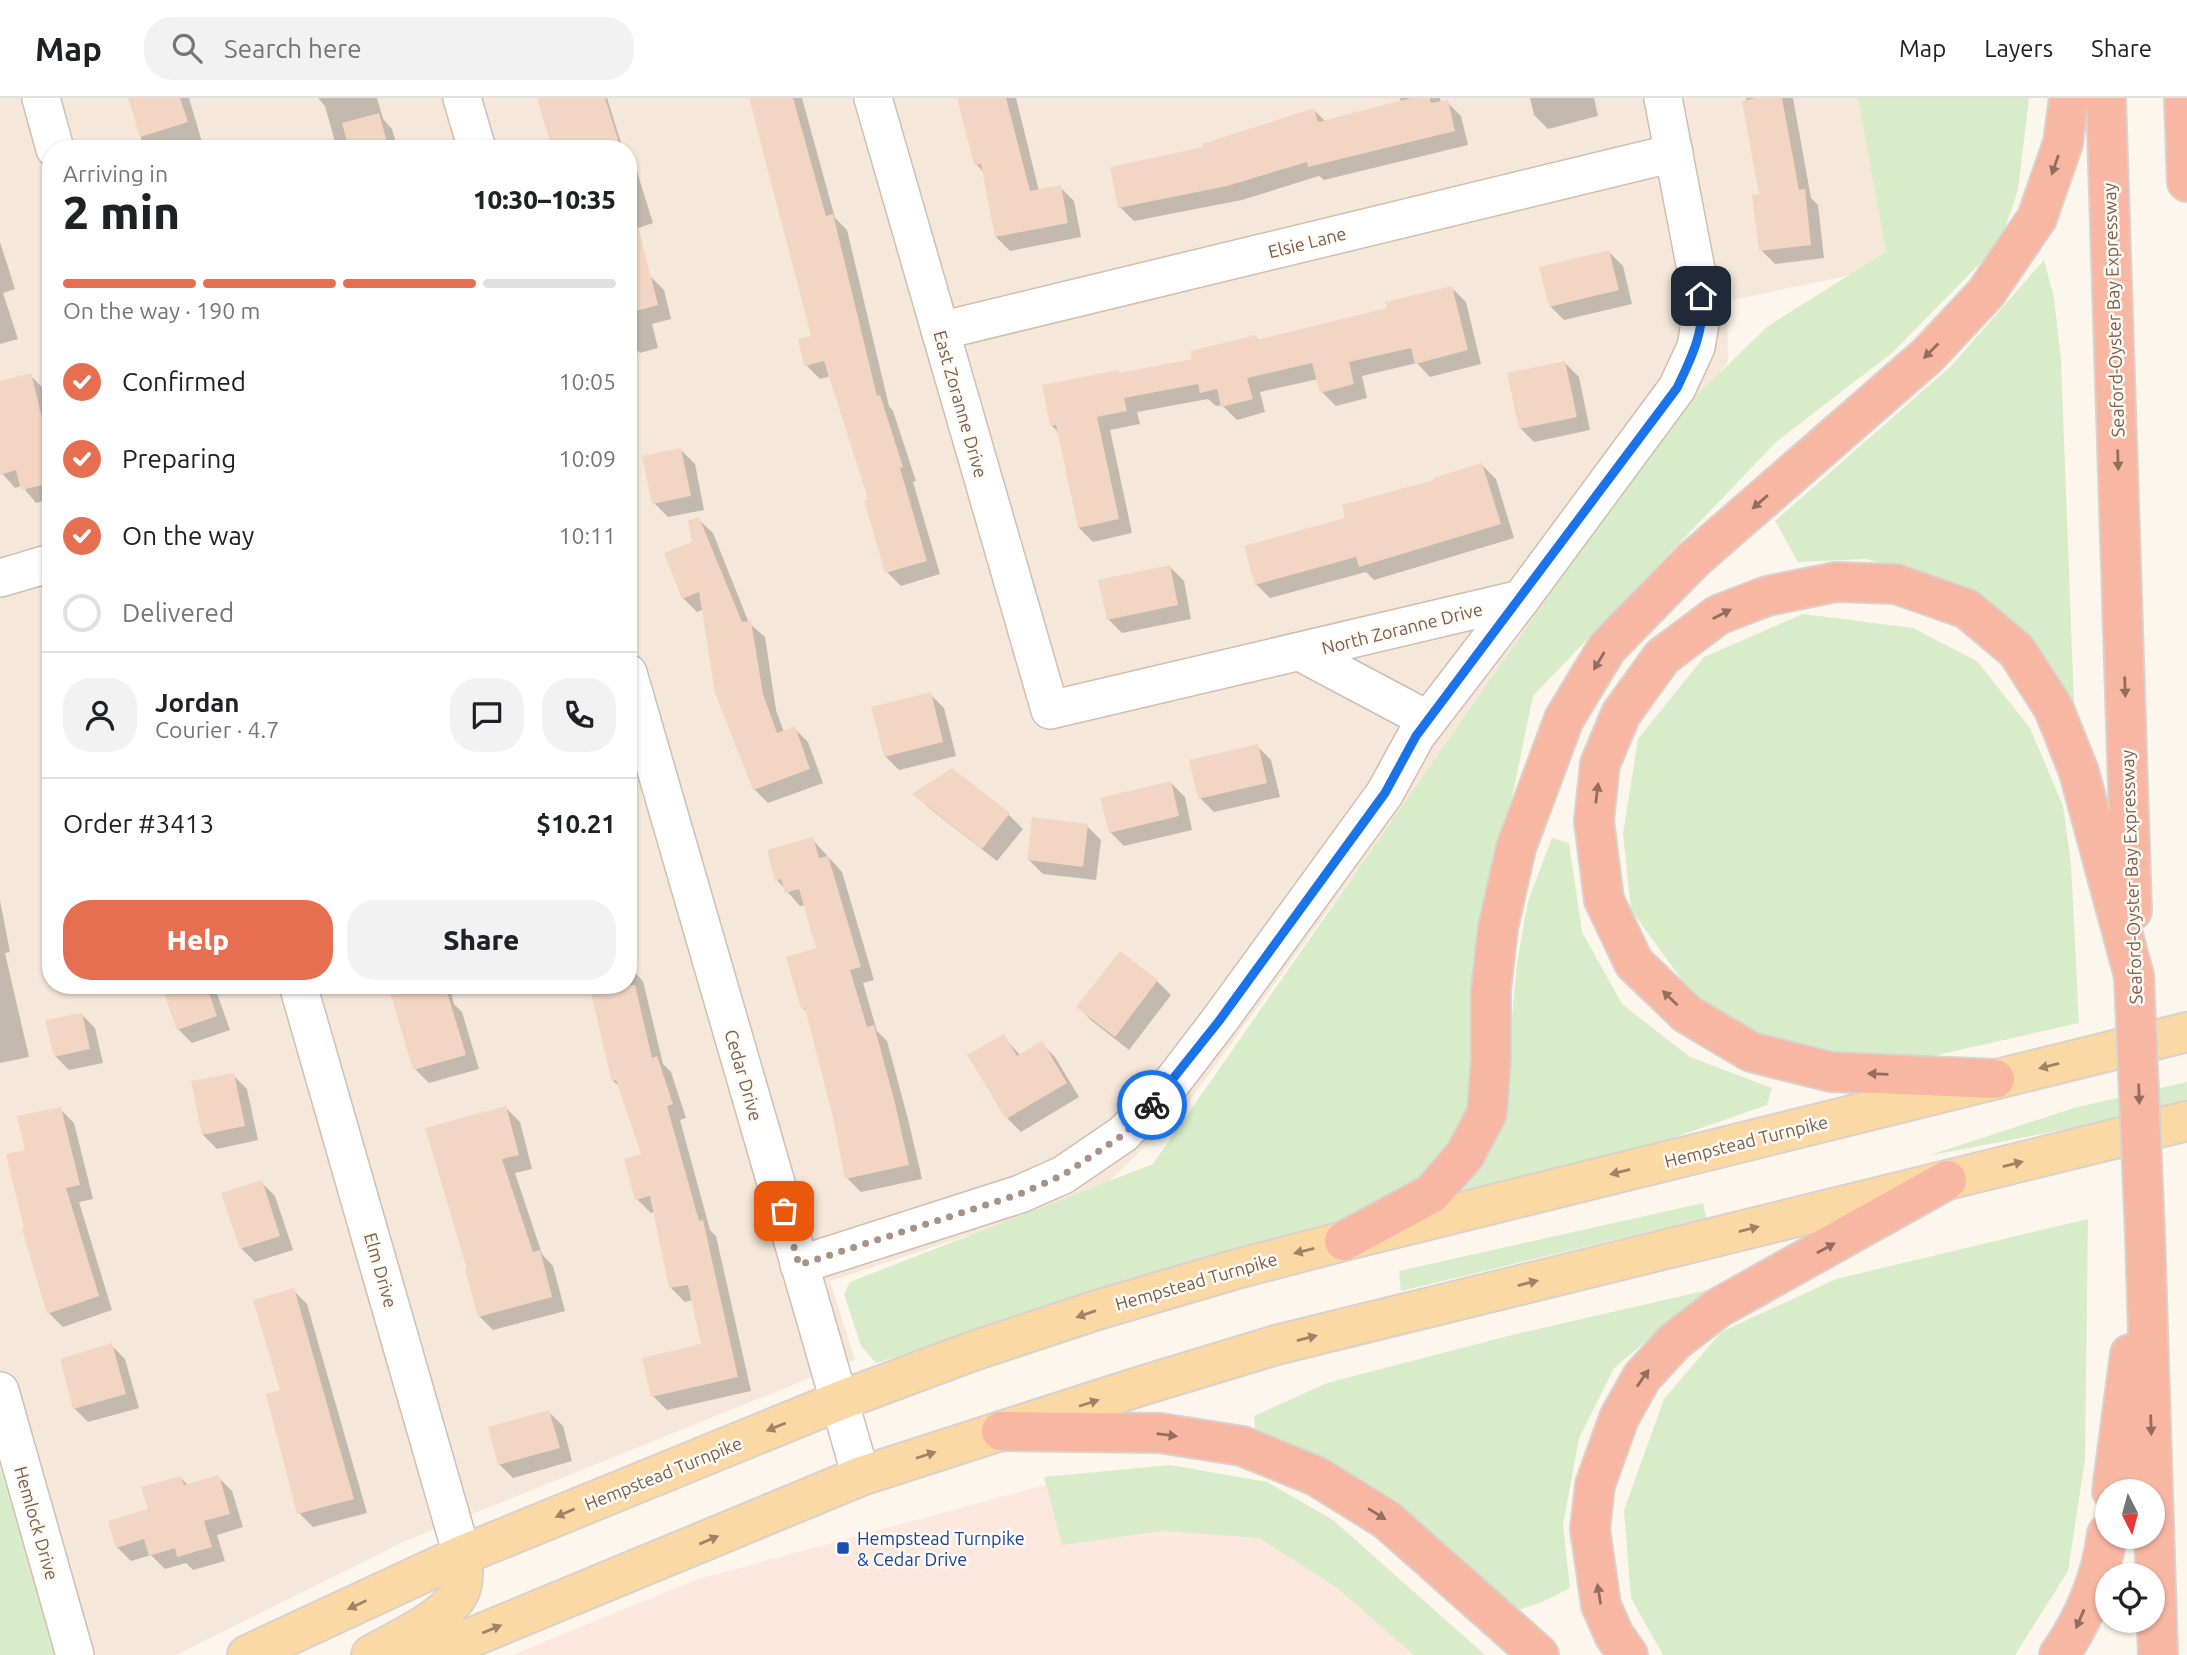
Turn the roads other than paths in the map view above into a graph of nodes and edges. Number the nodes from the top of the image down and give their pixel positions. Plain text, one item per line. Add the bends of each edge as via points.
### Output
1 (41, 98) edge
2 (462, 98) edge
3 (873, 98) edge
4 (1663, 98) edge
5 (2069, 98) edge
6 (2106, 98) edge
7 (2184, 98) edge
8 (53, 140) edge
9 (474, 140) edge
10 (1674, 153) junction
11 (2187, 182) edge
12 (940, 331) junction
13 (42, 566) edge
14 (0, 578) edge
15 (1521, 599) junction
16 (1300, 652) junction
17 (637, 704) edge
18 (1050, 710) joint
19 (1428, 720) junction
20 (2134, 976) junction
21 (301, 994) edge
22 (2187, 1032) edge
23 (1995, 1079) junction
24 (2187, 1121) edge
25 (1947, 1180) junction
26 (2145, 1234) junction
27 (1344, 1241) junction
28 (799, 1265) junction
29 (0, 1391) edge
30 (839, 1401) junction
31 (1001, 1431) junction
32 (861, 1476) junction
33 (2114, 1479) edge
34 (2105, 1549) edge
35 (462, 1555) junction
36 (75, 1655) edge
37 (247, 1655) edge
38 (370, 1655) edge
39 (429, 1655) edge
40 (1539, 1655) edge
41 (1628, 1655) edge
42 (2059, 1655) edge
43 (2158, 1655) edge

1 - 8 street
2 - 9 street
3 - 12 street, East Zoranne Drive
4 - 10 street
5 -> 27 highway via 2063,143 2037,218 1986,293 1928,355 1693,560 1607,648 1564,719 1516,848 1498,928 1491,990 1487,1113 1465,1155 1431,1194
6 -> 20 highway, Seaford-Oyster Bay Expressway
7 - 11 highway
10 - 12 street, Elsie Lane
10 - 15 street via 1703,306 1696,347 1677,388
12 - 18 street, East Zoranne Drive
13 - 14 street
15 - 16 street, North Zoranne Drive
15 - 19 street
16 - 18 street, North Zoranne Drive
16 - 19 street, North Zoranne Drive
17 - 28 street, Cedar Drive
19 - 28 street via 1385,793 1219,1021 1163,1094 1123,1135 1063,1175 1020,1194
23 -> 20 highway via 1831,1072 1751,1052 1687,1014 1634,963 1604,900 1594,821 1600,764 1621,714 1662,657 1718,615 1767,596 1836,582 1896,584 1967,609 2017,651 2054,709 2079,772
20 -> 26 highway, Seaford-Oyster Bay Expressway, bridge
21 - 35 street, Elm Drive
22 -> 23 main road, Hempstead Turnpike
23 -> 27 main road, Hempstead Turnpike
25 -> 24 main road
31 -> 25 main road via 1276,1345
41 -> 25 highway via 1601,1605 1590,1529 1595,1485 1619,1418 1642,1377 1675,1341 1718,1308
26 - 33 highway
26 -> 43 highway, Seaford-Oyster Bay Expressway
27 -> 30 main road, Hempstead Turnpike via 1097,1310
28 - 30 street, Cedar Drive
29 - 36 street, Hemlock Drive
30 - 32 street, Cedar Drive
30 -> 35 main road, Hempstead Turnpike
32 -> 31 main road
31 -> 40 highway via 1160,1433 1242,1446 1316,1476 1387,1520
39 -> 32 main road
34 -> 42 highway via 2073,1636
35 -> 37 main road, Hempstead Turnpike
35 - 38 main road via 461,1587 446,1611

